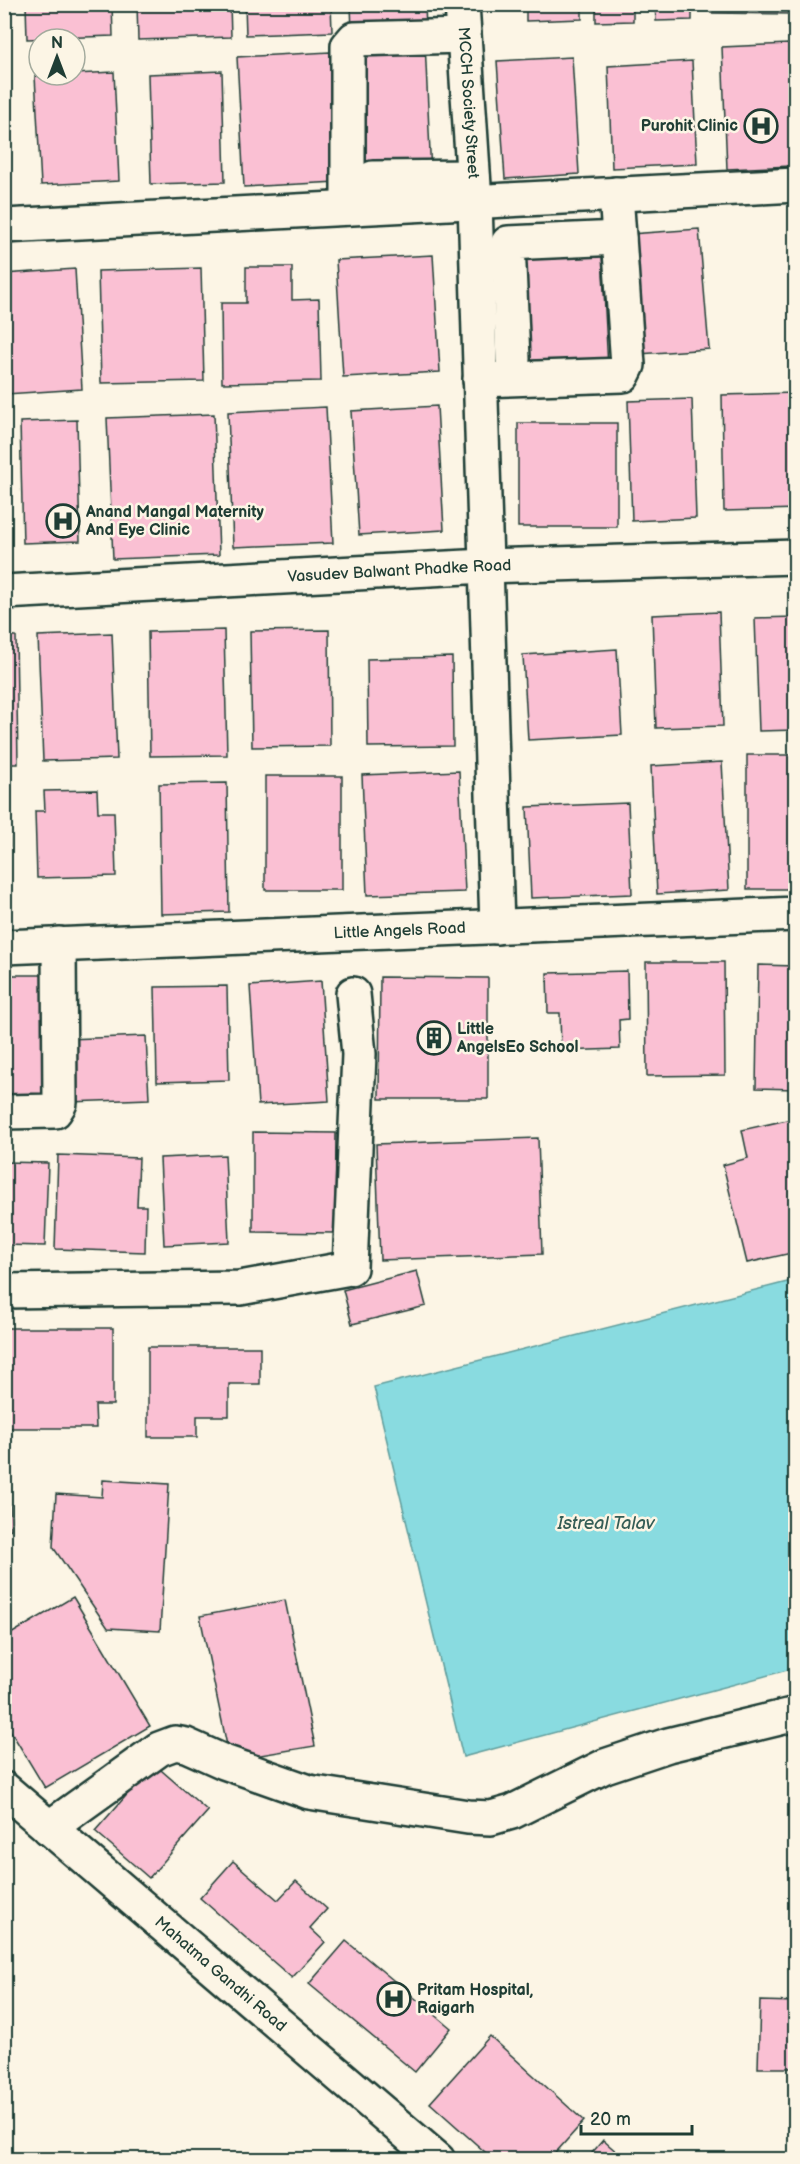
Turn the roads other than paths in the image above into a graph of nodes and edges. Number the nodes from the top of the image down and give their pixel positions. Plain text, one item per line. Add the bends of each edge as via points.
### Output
1 (463, 20) edge
2 (465, 180) junction
3 (356, 184) junction
4 (795, 185) edge
5 (616, 194) junction
6 (4, 226) edge
7 (619, 238) junction
8 (508, 243) junction
9 (513, 359) dead end
10 (480, 380) junction
11 (795, 557) edge
12 (485, 566) junction
13 (4, 573) edge
14 (5, 592) edge
15 (795, 914) edge
16 (497, 927) junction
17 (59, 944) junction
18 (11, 954) edge
19 (353, 994) dead end
20 (4, 1112) edge
21 (4, 1291) edge
22 (795, 1714) edge
23 (4, 1789) edge
24 (49, 1828) junction
25 (438, 2160) edge

1 - 2 street, MCCH Society Street
1 - 3 street via 354,39 348,46
2 - 3 street
2 - 5 street
2 - 8 street
2 - 10 street
3 - 6 street
4 - 5 street
5 - 7 street
7 - 8 street
7 - 10 street via 628,366 623,375
8 - 9 street
10 - 12 street
11 - 12 street, Vasudev Balwant Phadke Road
12 - 14 street, Vasudev Balwant Phadke Road
12 - 16 street
13 - 14 street
15 - 16 street, Little Angels Road
16 - 17 street, Little Angels Road
17 - 18 street, Little Angels Road
17 - 20 street via 60,1103 55,1111
19 - 21 street via 359,1054 350,1268 240,1288
22 - 24 street via 669,1745 605,1766 512,1812 491,1818 309,1792 175,1743 159,1749
23 - 24 street, Mahatma Gandhi Road
24 - 25 street, Mahatma Gandhi Road

